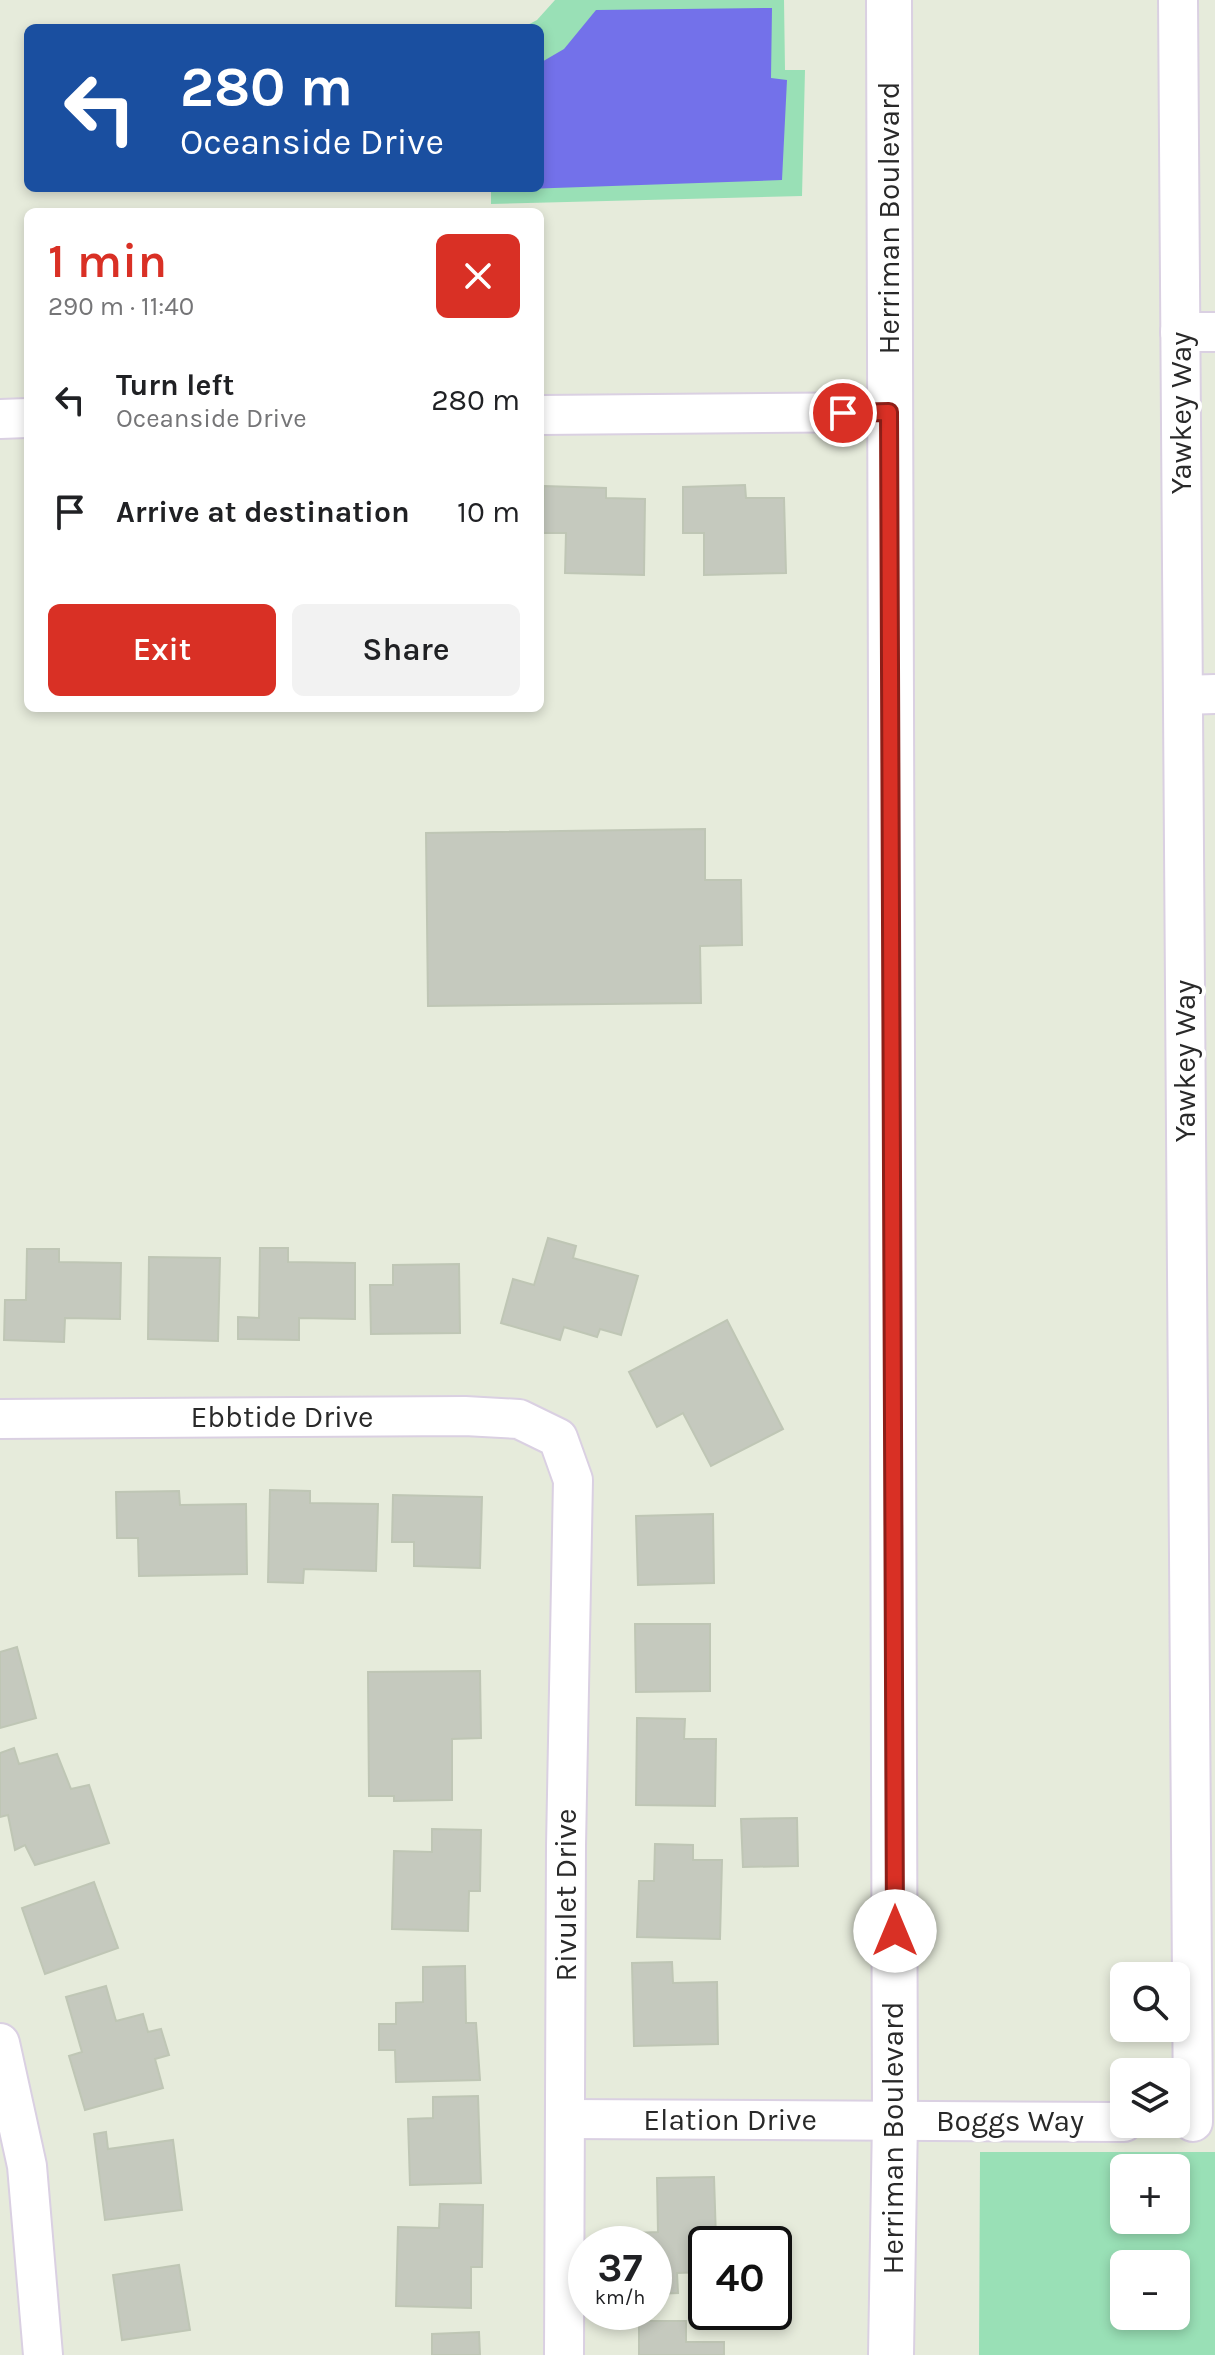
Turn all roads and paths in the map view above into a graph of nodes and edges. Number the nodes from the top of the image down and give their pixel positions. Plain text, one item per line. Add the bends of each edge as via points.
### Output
1 (889, 0) edge
2 (1178, 0) edge
3 (1198, 332) edge
4 (889, 412) junction
5 (544, 415) edge
6 (24, 418) edge
7 (0, 419) edge
8 (1199, 694) edge
9 (1200, 1054) edge
10 (1202, 1412) edge
11 (0, 1419) edge
12 (558, 1438) joint
13 (1203, 1772) edge
14 (0, 2043) edge
15 (566, 2119) junction
16 (895, 2120) junction
17 (1110, 2122) edge
18 (1195, 2122) edge
19 (43, 2355) edge
20 (564, 2355) edge
21 (891, 2355) edge

1 - 4 street, Herriman Boulevard
2 - 3 street, Yawkey Way
3 - 8 street, Yawkey Way
4 - 5 street
4 - 16 street, Herriman Boulevard
6 - 7 street
8 - 9 street, Yawkey Way
9 - 10 street, Yawkey Way
10 - 13 street, Yawkey Way
11 - 12 street, Ebbtide Drive via 465,1416 519,1419
12 - 15 street, Rivulet Drive via 573,1480
13 - 18 street, Yawkey Way
14 - 19 street via 27,2166
15 - 16 street, Elation Drive
15 - 20 street, Rivulet Drive
16 - 17 street, Boggs Way
16 - 21 street, Herriman Boulevard

